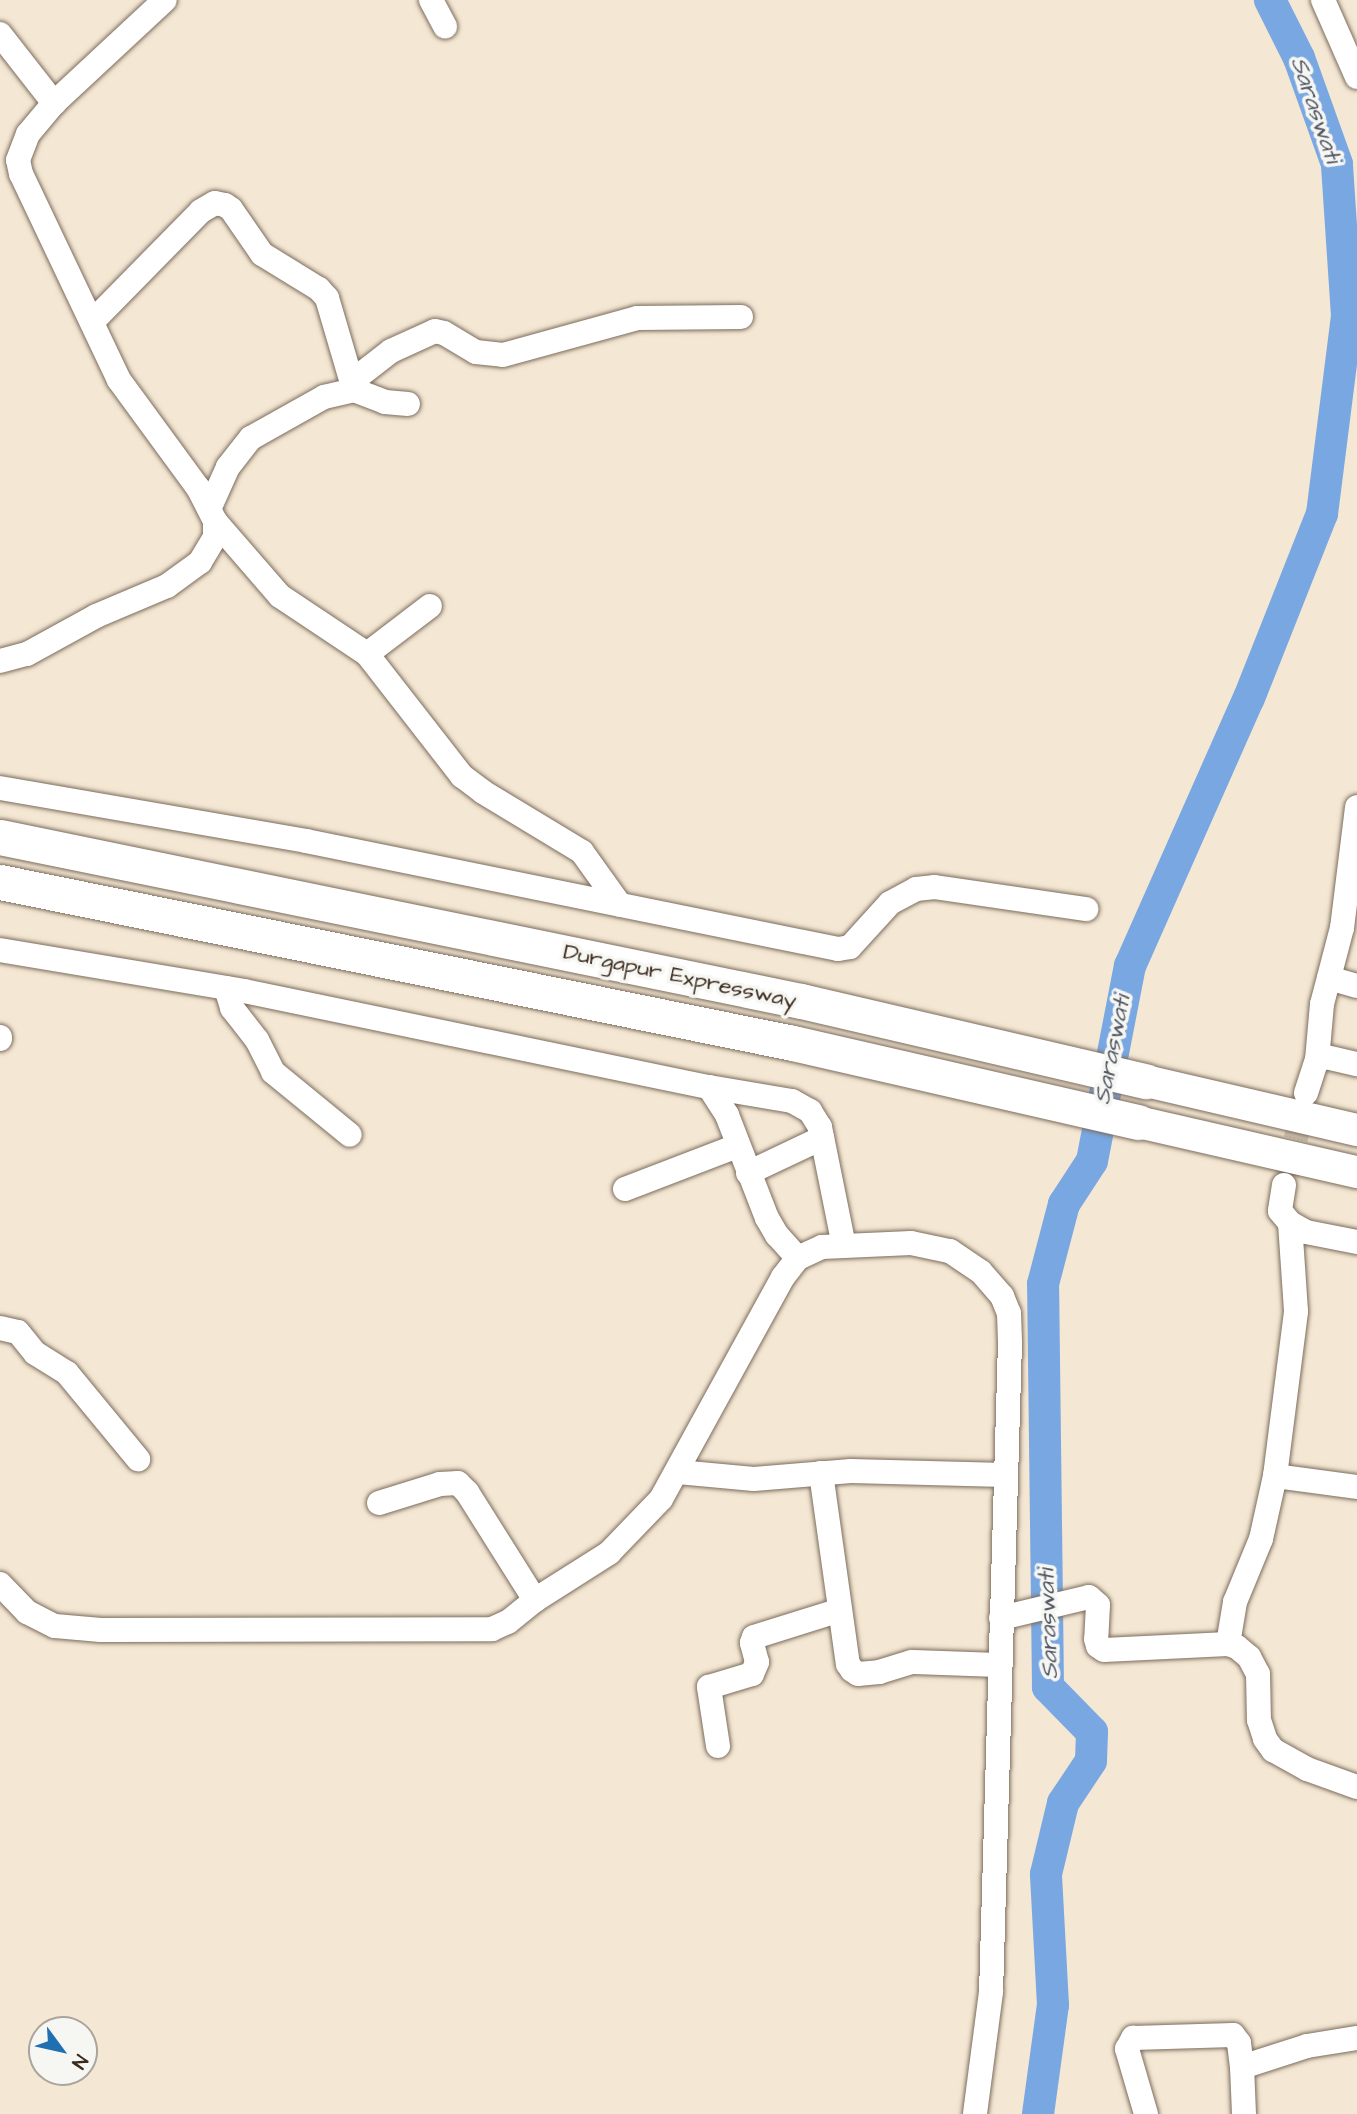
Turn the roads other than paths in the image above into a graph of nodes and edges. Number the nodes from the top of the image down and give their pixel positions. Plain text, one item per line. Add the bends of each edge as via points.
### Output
1 (165, 0) edge
2 (431, 0) edge
3 (1323, 0) edge
4 (445, 26) dead end
5 (0, 34) edge
6 (1357, 77) edge
7 (54, 103) junction
8 (21, 146) junction
9 (0, 166) edge
10 (741, 317) dead end
11 (93, 321) junction
12 (352, 386) junction
13 (408, 404) dead end
14 (212, 514) junction
15 (430, 606) dead end
16 (367, 654) junction
17 (0, 661) edge
18 (0, 788) edge
19 (1357, 807) edge
20 (0, 837) edge
21 (0, 882) edge
22 (621, 905) junction
23 (1086, 909) dead end
24 (0, 950) edge
25 (1329, 978) junction
26 (1357, 986) edge
27 (226, 988) junction
28 (1317, 1060) junction
29 (1357, 1064) edge
30 (1146, 1081) joint
31 (709, 1087) junction
32 (1306, 1093) tunnel mouth
33 (1138, 1122) joint
34 (1357, 1130) edge
35 (350, 1135) dead end
36 (822, 1138) junction
37 (737, 1146) junction
38 (1357, 1172) edge
39 (748, 1173) junction
40 (1284, 1185) tunnel mouth
41 (625, 1189) dead end
42 (1290, 1223) junction
43 (1357, 1242) edge
44 (844, 1246) junction
45 (798, 1258) junction
46 (0, 1328) edge
47 (138, 1459) dead end
48 (678, 1472) junction
49 (821, 1473) junction
50 (1005, 1475) junction
51 (1275, 1476) junction
52 (1357, 1487) edge
53 (379, 1503) dead end
54 (0, 1584) edge
55 (535, 1600) junction
56 (840, 1610) junction
57 (1006, 1616) junction
58 (1228, 1644) junction
59 (1000, 1665) junction
60 (718, 1746) dead end
61 (1357, 1787) edge
62 (1357, 2038) edge
63 (1242, 2067) junction
64 (975, 2114) edge
65 (1146, 2114) edge
66 (1244, 2114) edge

1 - 7 street
2 - 4 street
3 - 6 street
5 - 7 street
7 - 8 street
8 - 9 street
8 - 11 street via 21,174
10 - 12 street via 637,318 503,355 476,352 435,331 391,351
11 - 12 street via 201,211 215,203 225,205 262,254 327,298
11 - 14 street via 129,397
12 - 13 street via 385,402
12 - 14 street via 251,438 228,467
14 - 16 street via 280,596
14 - 17 street via 215,537 188,573 40,648
15 - 16 street
16 - 22 street via 462,776 582,852
18 - 22 street via 306,841
19 - 25 street via 1342,928
20 - 30 highway, Durgapur Expressway via 801,1001
21 - 33 highway, Durgapur Expressway via 793,1043
22 - 23 street via 838,949 850,947 890,902 916,889 934,887
24 - 27 street
25 - 26 street
25 - 28 street
27 - 31 street
27 - 35 street via 232,1008 257,1040 273,1072
28 - 29 street via 1326,1057
28 - 32 street
30 - 34 main road, Durgapur Expressway
31 - 36 street via 792,1101 816,1118
31 - 37 street via 727,1115
33 - 38 main road, Durgapur Expressway
36 - 39 street
36 - 44 street
37 - 39 street
37 - 41 street
39 - 45 street via 777,1235
40 - 42 street via 1280,1211
42 - 43 street
42 - 51 street via 1296,1311
44 - 45 street via 822,1247
44 - 50 street via 935,1246 963,1258 993,1283 1009,1313
45 - 48 street via 783,1277
46 - 47 street via 18,1332 35,1353 67,1373
48 - 49 street via 754,1479
48 - 55 street via 625,1539
49 - 50 street
49 - 56 street
50 - 57 street
51 - 52 street
51 - 58 street via 1261,1539 1235,1602
53 - 55 street via 458,1483
54 - 55 street via 41,1620 55,1626 101,1630 360,1627 477,1632 508,1622
56 - 59 street via 848,1664 858,1674 888,1671 912,1662
56 - 60 street via 754,1637 757,1662 752,1674 709,1687
57 - 58 street via 1094,1599 1098,1605 1096,1639 1104,1650
57 - 59 street
58 - 61 street via 1243,1651 1255,1665 1259,1720 1273,1749 1307,1769
59 - 64 street via 991,1992
62 - 63 street via 1307,2046
63 - 65 street via 1239,2043 1233,2035 1133,2038 1128,2049
63 - 66 street

